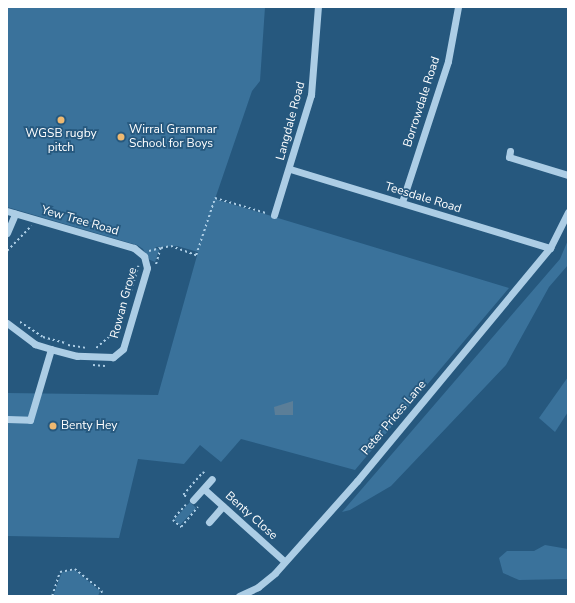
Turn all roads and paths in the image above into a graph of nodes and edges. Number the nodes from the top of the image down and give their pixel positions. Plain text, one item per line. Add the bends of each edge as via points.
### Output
1 (318, 7) edge
2 (458, 7) edge
3 (510, 151) dead end
4 (290, 169) junction
5 (568, 176) edge
6 (402, 202) junction
7 (7, 211) edge
8 (568, 212) edge
9 (15, 214) junction
10 (274, 215) joint
11 (32, 225) dead end
12 (7, 233) edge
13 (161, 248) junction
14 (550, 248) junction
15 (7, 251) edge
16 (142, 257) junction
17 (154, 270) dead end
18 (130, 292) dead end
19 (122, 320) dead end
20 (20, 321) dead end
21 (7, 323) edge
22 (51, 349) junction
23 (86, 365) dead end
24 (107, 366) dead end
25 (7, 419) edge
26 (212, 479) dead end
27 (204, 488) junction
28 (192, 500) joint
29 (223, 506) junction
30 (198, 507) dead end
31 (209, 522) dead end
32 (284, 561) junction
33 (248, 594) edge
34 (52, 596) edge
35 (100, 596) edge
36 (239, 596) edge

1 - 4 street, Langdale Road via 311,96
2 - 6 street, Borrowdale Road via 448,61
3 - 5 street via 509,157
4 - 6 street, Teesdale Road
4 - 10 street, Langdale Road
6 - 14 street, Teesdale Road
7 - 9 street, Yew Tree Road
8 - 14 street, Peter Prices Lane
9 - 12 street
9 - 16 street, Yew Tree Road via 134,248
10 - 13 path via 215,198 196,255 171,246
11 - 15 path
13 - 16 path
13 - 17 path
14 - 32 street, Peter Prices Lane via 357,481
16 - 18 path
16 - 22 street, Rowan Grove via 147,268 120,353 108,357 77,356
19 - 20 path via 120,327 95,349 43,337
21 - 22 street, Rowan Grove via 36,344
22 - 25 street via 30,420
23 - 24 path
26 - 27 street
27 - 28 street
27 - 29 street, Benty Close
28 - 30 path via 173,520 181,527
29 - 31 street
29 - 32 street, Benty Close
32 - 33 street, Peter Prices Lane via 274,573
33 - 36 street, Peter Prices Lane
34 - 35 path via 60,572 75,568 102,591

